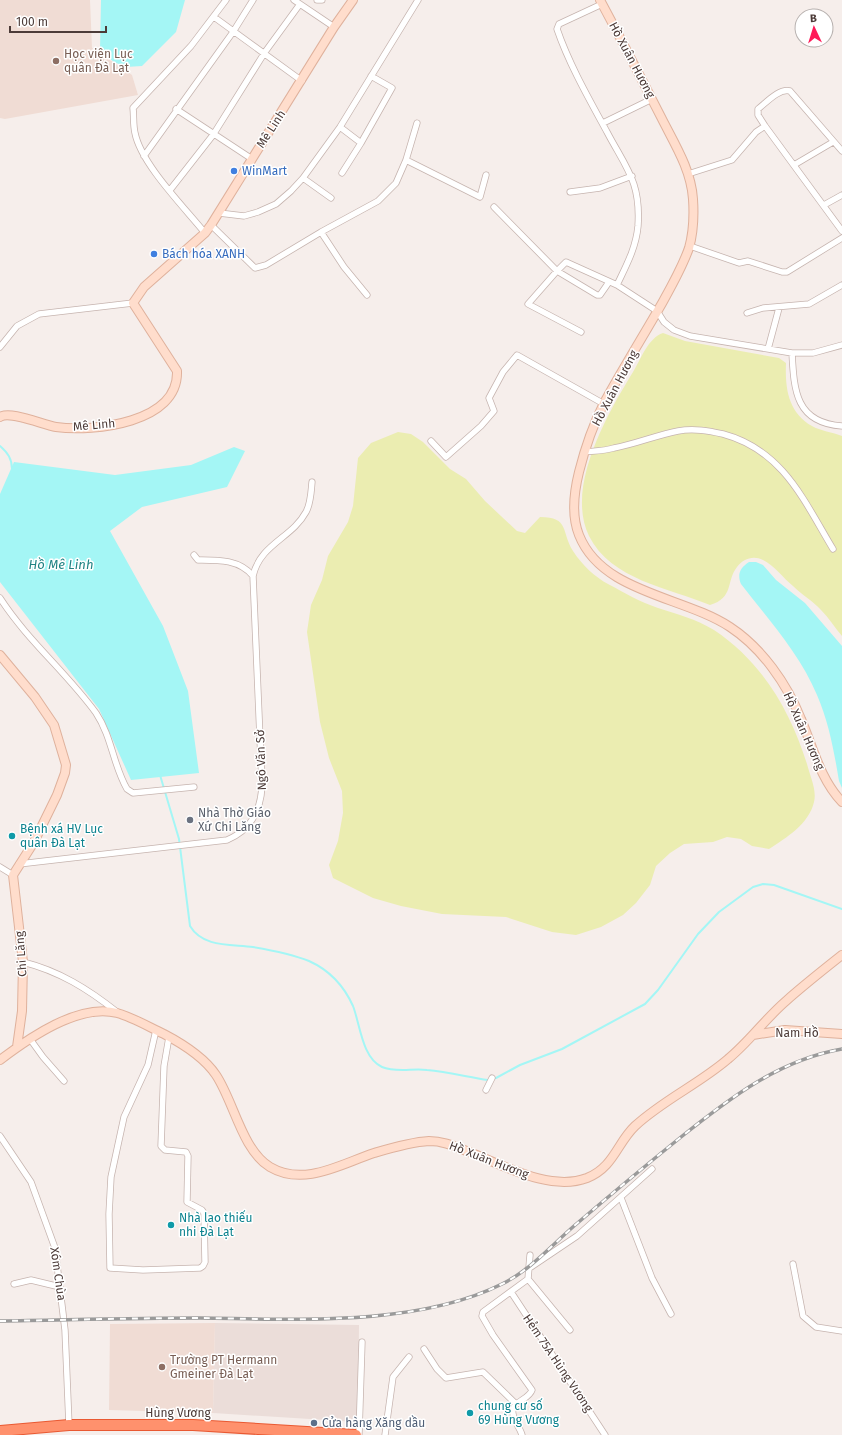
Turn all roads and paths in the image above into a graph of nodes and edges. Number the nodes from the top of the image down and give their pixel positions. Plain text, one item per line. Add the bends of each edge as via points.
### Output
1 (226, 0) edge
2 (253, 0) edge
3 (294, 0) edge
4 (317, 0) edge
5 (322, 0) edge
6 (353, 0) edge
7 (418, 0) edge
8 (601, 2) edge
9 (300, 4) junction
10 (214, 17) junction
11 (334, 27) junction
12 (233, 32) junction
13 (265, 52) junction
14 (371, 76) junction
15 (302, 81) junction
16 (652, 99) junction
17 (176, 110) junction
18 (417, 123) dead end
19 (603, 123) junction
20 (765, 126) junction
21 (340, 127) junction
22 (213, 134) junction
23 (833, 142) junction
24 (361, 143) junction
25 (842, 151) edge
26 (144, 156) junction
27 (252, 160) junction
28 (406, 160) junction
29 (794, 165) junction
30 (342, 173) dead end
31 (688, 174) junction
32 (486, 175) dead end
33 (632, 176) junction
34 (303, 178) junction
35 (170, 190) junction
36 (570, 192) dead end
37 (842, 195) edge
38 (332, 198) dead end
39 (824, 205) junction
40 (494, 207) dead end
41 (219, 212) junction
42 (211, 226) junction
43 (842, 231) edge
44 (321, 232) junction
45 (205, 233) junction
46 (842, 238) edge
47 (690, 246) junction
48 (557, 271) junction
49 (609, 282) junction
50 (842, 285) edge
51 (616, 286) junction
52 (367, 295) dead end
53 (132, 303) junction
54 (779, 308) junction
55 (658, 311) junction
56 (747, 313) dead end
57 (581, 332) dead end
58 (842, 345) edge
59 (0, 347) edge
60 (768, 349) junction
61 (792, 353) junction
62 (604, 404) junction
63 (0, 418) edge
64 (842, 426) edge
65 (431, 441) dead end
66 (584, 452) junction
67 (312, 482) dead end
68 (832, 549) dead end
69 (194, 555) dead end
70 (252, 576) junction
71 (0, 598) edge
72 (0, 655) edge
73 (194, 787) dead end
74 (842, 802) edge
75 (19, 864) junction
76 (0, 867) edge
77 (13, 875) junction
78 (842, 955) edge
79 (23, 962) junction
80 (118, 1013) junction
81 (156, 1030) junction
82 (842, 1034) edge
83 (753, 1035) junction
84 (169, 1037) junction
85 (30, 1039) junction
86 (17, 1047) junction
87 (0, 1060) edge
88 (492, 1078) dead end
89 (64, 1081) dead end
90 (486, 1090) dead end
91 (0, 1136) edge
92 (652, 1168) dead end
93 (621, 1198) junction
94 (530, 1255) dead end
95 (793, 1264) dead end
96 (528, 1269) junction
97 (528, 1279) junction
98 (14, 1284) dead end
99 (60, 1286) junction
100 (511, 1292) junction
101 (671, 1314) dead end
102 (570, 1330) dead end
103 (842, 1331) edge
104 (362, 1342) dead end
105 (424, 1349) dead end
106 (410, 1357) dead end
107 (516, 1404) junction
108 (69, 1425) junction
109 (0, 1431) edge
110 (259, 1432) edge
111 (341, 1434) edge
112 (356, 1435) edge
113 (360, 1435) edge
114 (385, 1435) edge
115 (522, 1435) edge
116 (605, 1435) edge

1 - 10 street
2 - 12 street
3 - 9 street
4 - 5 street
6 - 11 main road, Mê Linh
7 - 14 street
8 - 16 main road, Hồ Xuân Hương
8 - 19 street via 556,28
9 - 11 street
9 - 13 street
10 - 12 street
10 - 26 street via 191,46 133,108 135,133
11 - 15 main road, Mê Linh
12 - 13 street
12 - 17 street
13 - 15 street
13 - 22 street
14 - 21 street
14 - 24 street via 392,88
15 - 27 main road, Mê Linh
16 - 19 street
16 - 31 main road, Hồ Xuân Hương
17 - 22 street
17 - 26 street
18 - 28 street
19 - 33 street
20 - 23 street via 758,115 758,108 787,90
20 - 29 street
20 - 31 street via 756,132 732,160
21 - 24 street
21 - 34 street
22 - 27 street
22 - 35 street
23 - 25 street
23 - 29 street
24 - 30 street
26 - 35 street
27 - 41 main road, Mê Linh
28 - 32 street via 480,197
28 - 44 street via 396,183 378,201
29 - 39 street
31 - 47 main road, Hồ Xuân Hương via 693,202
33 - 36 street via 600,188
33 - 51 street via 638,226 631,255
34 - 38 street
34 - 41 street via 283,199 266,210 244,216
35 - 45 street
37 - 39 street
39 - 43 street
40 - 48 street
41 - 42 main road, Mê Linh
42 - 44 street via 255,268 266,266
42 - 45 main road, Mê Linh
44 - 52 street via 344,267
45 - 53 main road, Mê Linh via 144,287
46 - 47 street via 787,272 748,261 739,263
47 - 55 main road, Hồ Xuân Hương
48 - 49 street via 566,262
48 - 49 street via 597,295 600,295
48 - 57 street via 528,304
49 - 51 street
50 - 54 street via 809,304
51 - 55 street
53 - 59 street via 39,314 17,326
53 - 63 main road, Mê Linh via 177,371 177,384 174,390 158,407 126,422 87,428 56,427 10,415
54 - 56 street via 763,308
54 - 60 street
55 - 60 street via 669,326 690,336
55 - 62 main road, Hồ Xuân Hương
58 - 61 street via 813,352
60 - 61 street
61 - 64 street via 793,379 798,400 806,412 826,424
62 - 65 street via 517,355 503,372 489,398 494,411 481,426 446,457
62 - 66 main road, Hồ Xuân Hương
66 - 68 street via 612,449 680,431 706,430 733,437 775,461 797,488
66 - 74 main road, Hồ Xuân Hương via 577,481 575,518 579,535 587,549 600,564 621,579 648,593 690,607 729,626 752,645 781,680 800,715 825,777
67 - 70 street, Ngô Văn Sở via 305,513 297,524 257,561
69 - 70 street via 198,560 243,566
70 - 75 street, Ngô Văn Sở via 262,797 252,822 227,840
71 - 73 street via 13,618 96,714 108,735 127,789 133,793
72 - 75 main road via 35,697 54,725 66,765 57,795 34,842
75 - 77 main road
76 - 77 street
77 - 79 main road, Chi Lăng
78 - 83 main road, Hồ Xuân Hương via 785,1002
79 - 80 street via 47,969 88,990
79 - 86 main road, Chi Lăng via 23,994
80 - 81 main road, Hồ Xuân Hương
80 - 85 main road, Hồ Xuân Hương via 86,1013 68,1019
81 - 84 main road, Hồ Xuân Hương
81 - 84 street via 148,1065 124,1117 111,1177 110,1268 143,1270 204,1266 204,1213 187,1202 188,1156 186,1152 165,1150 162,1146 164,1066
82 - 83 main road, Nam Hồ via 785,1030
83 - 84 main road, Hồ Xuân Hương via 727,1060 633,1128 614,1157 599,1172 585,1179 566,1182 545,1181 447,1143 429,1141 395,1147 318,1173 300,1176 280,1172 260,1159 250,1146 216,1073 195,1053
85 - 86 main road, Hồ Xuân Hương
85 - 89 street
86 - 87 main road, Hồ Xuân Hương
88 - 90 street
91 - 99 street, Xóm Chùa via 31,1182 53,1241
92 - 93 street
93 - 96 street via 577,1236
93 - 101 street via 652,1278
94 - 96 street
95 - 103 street via 803,1316 816,1327
96 - 97 street
97 - 100 street
97 - 102 street
98 - 99 street via 31,1280
99 - 108 street, Xóm Chùa via 65,1330
100 - 107 street via 483,1312 482,1316 532,1390
100 - 116 street, Hẻm 75A Hùng Vương
104 - 113 street
105 - 107 street via 446,1378 483,1372
106 - 114 street via 393,1377
107 - 115 street via 513,1414
108 - 109 highway, Hùng Vương
108 - 110 highway, Hùng Vương via 193,1425
110 - 111 highway, Hùng Vương
111 - 112 highway, Hùng Vương

